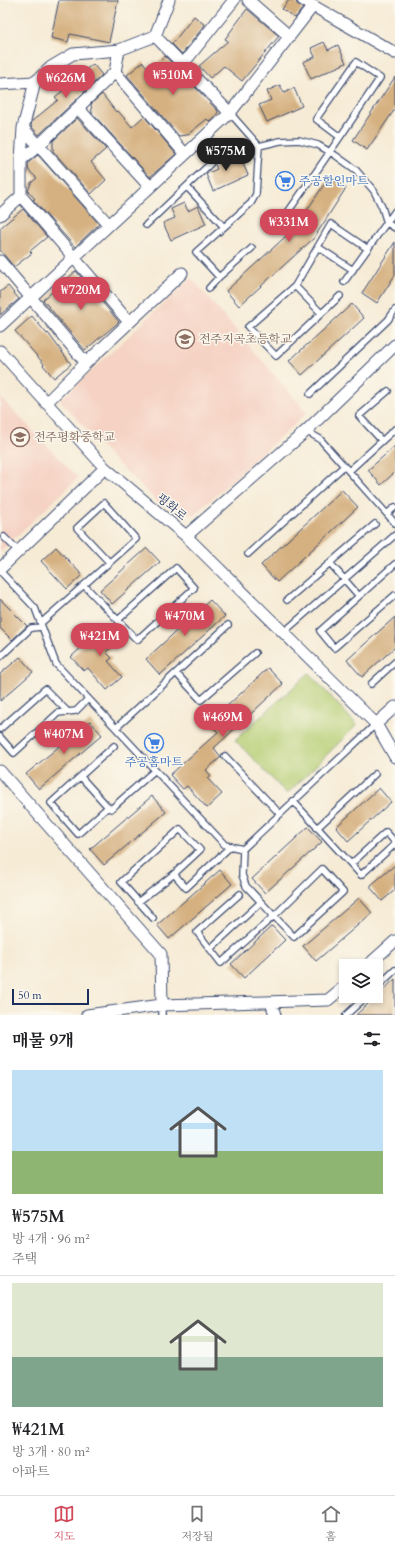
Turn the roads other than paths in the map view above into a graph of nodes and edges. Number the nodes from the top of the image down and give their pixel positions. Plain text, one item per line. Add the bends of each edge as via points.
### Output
1 (169, 0) edge
2 (234, 0) edge
3 (248, 0) edge
4 (312, 2) edge
5 (155, 36) junction
6 (289, 36) junction
7 (119, 50) junction
8 (395, 53) edge
9 (183, 64) junction
10 (115, 72) junction
11 (35, 82) junction
12 (0, 84) edge
13 (78, 108) junction
14 (230, 113) junction
15 (23, 128) junction
16 (340, 137) junction
17 (38, 146) junction
18 (259, 146) junction
19 (330, 152) junction
20 (186, 154) junction
21 (21, 160) junction
22 (210, 164) dead end
23 (150, 187) junction
24 (187, 187) junction
25 (21, 196) junction
26 (395, 211) edge
27 (288, 212) dead end
28 (0, 215) edge
29 (387, 223) junction
30 (109, 225) junction
31 (146, 225) dead end
32 (224, 227) junction
33 (395, 228) edge
34 (318, 247) junction
35 (252, 248) dead end
36 (368, 249) junction
37 (74, 257) junction
38 (0, 261) edge
39 (353, 270) junction
40 (182, 273) dead end
41 (219, 277) junction
42 (344, 282) dead end
43 (296, 286) junction
44 (209, 288) dead end
45 (340, 296) dead end
46 (30, 298) junction
47 (395, 310) edge
48 (322, 313) junction
49 (130, 322) junction
50 (0, 326) edge
51 (395, 345) edge
52 (0, 352) edge
53 (86, 363) junction
54 (388, 391) dead end
55 (310, 394) dead end
56 (46, 403) junction
57 (395, 429) edge
58 (306, 430) junction
59 (382, 441) junction
60 (344, 466) junction
61 (104, 468) junction
62 (349, 471) junction
63 (395, 507) edge
64 (387, 514) junction
65 (375, 524) dead end
66 (395, 524) edge
67 (395, 535) edge
68 (186, 536) junction
69 (4, 537) dead end
70 (18, 552) junction
71 (248, 554) dead end
72 (109, 562) junction
73 (330, 563) junction
74 (395, 564) edge
75 (0, 570) edge
76 (344, 580) junction
77 (84, 585) junction
78 (395, 595) edge
79 (359, 596) junction
80 (287, 600) dead end
81 (118, 620) junction
82 (42, 625) junction
83 (228, 625) dead end
84 (284, 632) junction
85 (254, 653) dead end
86 (1, 654) edge
87 (395, 662) edge
88 (176, 673) junction
89 (371, 684) dead end
90 (88, 699) junction
91 (395, 707) edge
92 (68, 712) junction
93 (376, 724) junction
94 (116, 728) junction
95 (0, 729) edge
96 (0, 737) edge
97 (114, 746) dead end
98 (226, 756) dead end
99 (395, 757) edge
100 (155, 770) junction
101 (0, 771) edge
102 (375, 774) dead end
103 (81, 777) junction
104 (293, 801) junction
105 (108, 807) junction
106 (280, 814) junction
107 (317, 828) junction
108 (395, 843) edge
109 (231, 846) junction
110 (243, 848) junction
111 (351, 864) junction
112 (174, 874) junction
113 (240, 894) dead end
114 (138, 902) junction
115 (261, 902) junction
116 (274, 916) junction
117 (153, 918) dead end
118 (395, 941) edge
119 (210, 949) junction
120 (375, 959) edge
121 (395, 970) edge
122 (383, 981) edge
123 (339, 991) edge
124 (271, 1002) junction
125 (359, 1003) edge
126 (162, 1010) edge
127 (87, 1015) edge
128 (275, 1015) edge
129 (346, 1015) edge

1 - 5 street
2 - 9 street
3 - 6 street
4 - 6 street
4 - 8 street
5 - 7 street
5 - 9 street
6 - 14 street
7 - 10 street
7 - 11 street via 73,54 51,66
9 - 14 street
10 - 13 street
10 - 20 street
11 - 12 street
11 - 15 street
13 - 17 street
13 - 23 street
14 - 18 lane
14 - 20 street
15 - 17 street
15 - 21 street
16 - 16 lane via 380,78 356,62 316,120
16 - 19 lane
17 - 21 street
17 - 30 street
18 - 19 lane via 299,140 318,145
18 - 32 lane via 256,194 251,203
19 - 27 lane
19 - 29 lane via 356,170 374,191
20 - 23 street
21 - 25 street
22 - 24 lane
23 - 30 street
24 - 31 lane
24 - 32 lane
25 - 28 street
25 - 37 street
26 - 29 lane
29 - 33 lane
29 - 36 lane
30 - 37 street
32 - 41 lane via 196,252
34 - 36 lane via 330,224
34 - 39 lane
34 - 43 lane
35 - 41 lane
36 - 39 lane
37 - 46 street
37 - 49 street
38 - 46 street
39 - 42 lane
40 - 49 street
41 - 44 lane
43 - 48 lane
43 - 48 lane via 248,327 276,356
45 - 48 lane
46 - 50 street
46 - 53 street
47 - 55 lane via 388,320
49 - 53 street
51 - 58 street, 평화로
52 - 56 street, 평화로
53 - 56 street
54 - 59 lane via 359,416
56 - 61 street, 평화로
57 - 59 lane
58 - 60 lane via 320,439
58 - 68 street, 평화로
59 - 62 lane
60 - 62 lane
60 - 71 lane
61 - 68 street, 평화로
61 - 70 street
62 - 64 lane
63 - 64 lane
64 - 66 lane
65 - 73 lane
67 - 76 lane
68 - 84 street
69 - 70 lane
70 - 75 street
72 - 72 lane via 136,539 104,503 77,528
72 - 77 lane
73 - 76 lane
73 - 80 lane
74 - 79 lane
75 - 82 lane via 35,608
76 - 79 lane
76 - 84 lane
77 - 81 lane
77 - 82 lane
78 - 79 lane via 334,648 320,631
81 - 81 lane via 137,640 194,588 176,568
82 - 86 lane via 32,628
82 - 90 lane via 56,664
83 - 88 lane
84 - 93 street
85 - 88 lane via 201,700
87 - 89 lane
88 - 94 lane
90 - 92 lane via 76,711
90 - 94 lane
91 - 93 street
92 - 95 lane via 45,690
92 - 96 lane via 58,713 14,753
93 - 99 street
93 - 104 lane
94 - 100 lane
97 - 103 lane
98 - 106 lane
100 - 105 lane via 111,809
100 - 109 lane via 225,845
101 - 126 street via 161,954
102 - 107 lane
103 - 105 lane
103 - 105 lane via 51,803 78,834
104 - 106 lane
104 - 107 lane
106 - 110 lane
107 - 111 lane
108 - 111 lane via 361,875
108 - 111 lane via 386,832
109 - 110 lane
109 - 112 lane via 186,888
110 - 115 lane via 242,875 246,886
112 - 114 lane
112 - 114 lane via 200,850 180,829 121,882
113 - 119 lane via 197,932
114 - 117 lane
115 - 116 lane
115 - 119 lane
116 - 116 lane via 294,937 343,892 322,869
116 - 119 lane via 221,963
118 - 120 street
121 - 122 lane
123 - 124 street via 328,1000
124 - 126 street
124 - 128 street
125 - 129 lane
126 - 127 street

